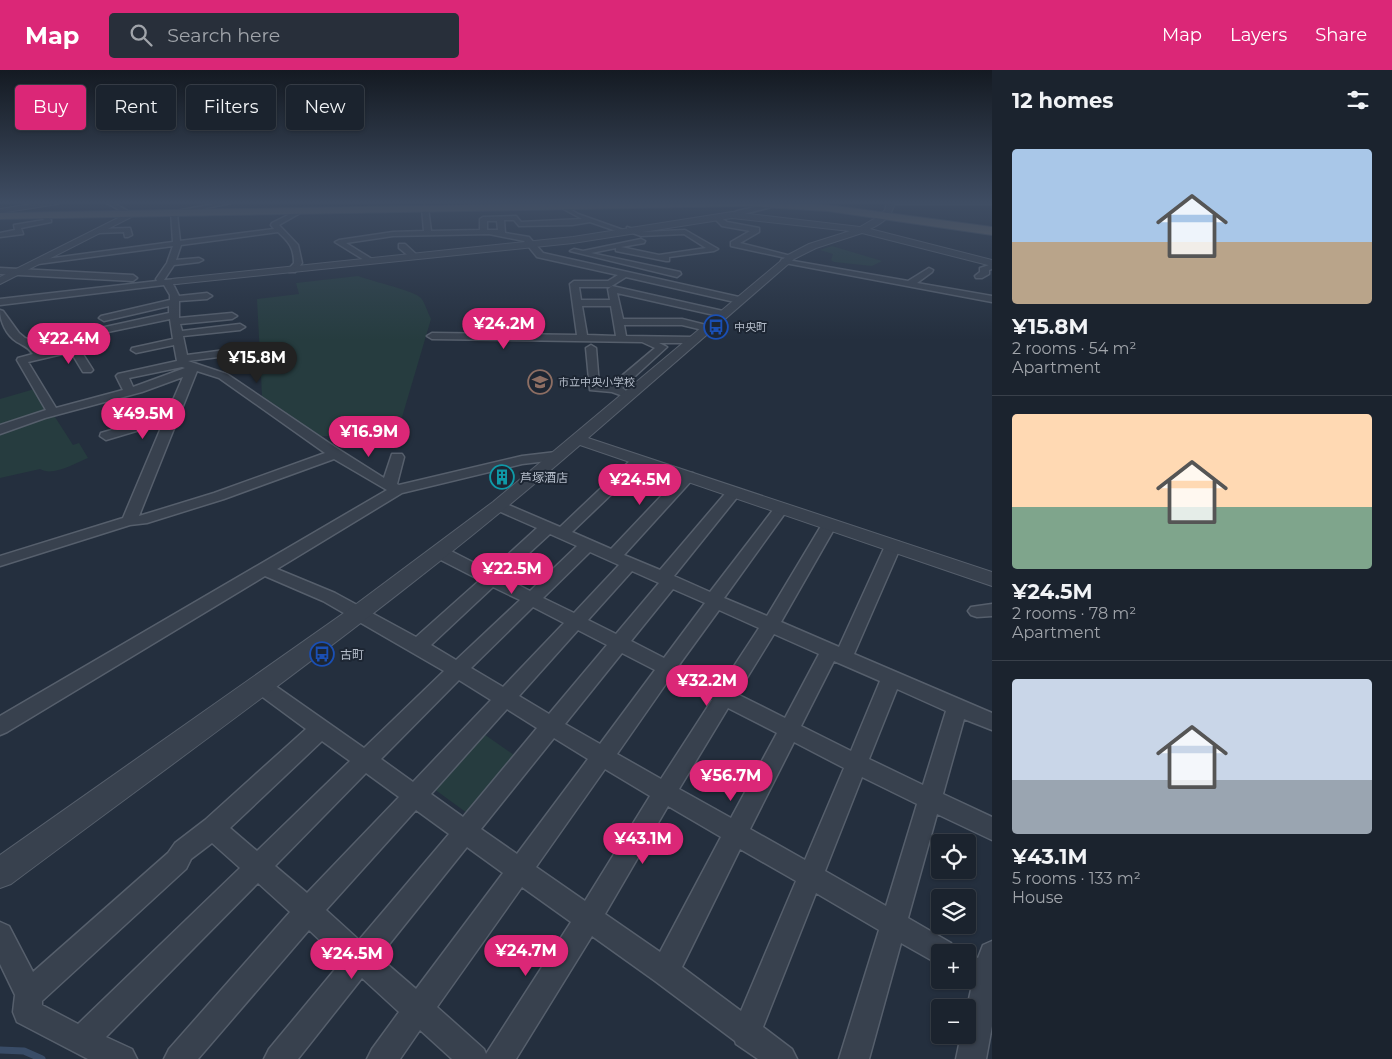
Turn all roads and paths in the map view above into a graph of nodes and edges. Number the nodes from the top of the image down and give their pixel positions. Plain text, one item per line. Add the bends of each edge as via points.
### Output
1 (65, 248) edge
2 (174, 248) edge
3 (176, 248) edge
4 (295, 248) edge
5 (348, 248) edge
6 (405, 248) edge
7 (491, 248) edge
8 (535, 248) edge
9 (599, 248) edge
10 (615, 248) edge
11 (656, 248) edge
12 (684, 248) edge
13 (713, 248) edge
14 (749, 248) edge
15 (810, 248) edge
16 (929, 248) edge
17 (574, 251) junction
18 (539, 252) junction
19 (691, 253) junction
20 (414, 256) junction
21 (664, 257) junction
22 (788, 259) junction
23 (199, 260) dead end
24 (369, 261) junction
25 (38, 262) junction
26 (171, 263) junction
27 (992, 265) edge
28 (885, 268) dead end
29 (292, 270) junction
30 (929, 270) dead end
31 (0, 272) edge
32 (17, 272) junction
33 (624, 274) junction
34 (677, 274) junction
35 (980, 276) dead end
36 (881, 279) junction
37 (0, 281) edge
38 (168, 281) junction
39 (664, 283) junction
40 (966, 283) dead end
41 (910, 284) junction
42 (611, 287) junction
43 (955, 292) junction
44 (207, 296) dead end
45 (992, 299) edge
46 (739, 300) junction
47 (174, 301) junction
48 (1, 303) edge
49 (577, 303) junction
50 (615, 303) junction
51 (666, 312) junction
52 (0, 313) edge
53 (723, 314) junction
54 (104, 318) dead end
55 (175, 318) junction
56 (619, 322) junction
57 (699, 334) junction
58 (432, 336) dead end
59 (179, 338) junction
60 (630, 339) junction
61 (587, 342) junction
62 (74, 348) junction
63 (256, 349) dead end
64 (136, 350) dead end
65 (39, 355) junction
66 (186, 364) junction
67 (87, 370) dead end
68 (128, 392) junction
69 (621, 392) junction
70 (53, 412) junction
71 (172, 417) junction
72 (0, 430) edge
73 (106, 436) dead end
74 (576, 439) junction
75 (335, 454) junction
76 (556, 456) junction
77 (397, 457) dead end
78 (639, 460) junction
79 (688, 476) junction
80 (393, 488) junction
81 (734, 492) junction
82 (499, 506) junction
83 (781, 509) junction
84 (129, 521) junction
85 (829, 524) junction
86 (555, 530) junction
87 (588, 545) junction
88 (893, 546) junction
89 (439, 552) junction
90 (622, 560) junction
91 (0, 561) edge
92 (264, 567) junction
93 (491, 579) junction
94 (667, 579) junction
95 (992, 579) edge
96 (532, 599) junction
97 (715, 600) junction
98 (359, 613) junction
99 (576, 621) junction
100 (771, 624) junction
101 (618, 644) junction
102 (418, 646) junction
103 (837, 653) junction
104 (666, 668) junction
105 (458, 669) junction
106 (892, 677) junction
107 (260, 685) junction
108 (505, 697) junction
109 (725, 697) junction
110 (958, 706) junction
111 (992, 722) edge
112 (0, 726) edge
113 (552, 727) junction
114 (320, 729) junction
115 (789, 730) junction
116 (603, 757) junction
117 (366, 761) junction
118 (857, 764) junction
119 (664, 791) junction
120 (413, 795) junction
121 (930, 798) junction
122 (213, 828) junction
123 (992, 829) edge
124 (465, 832) junction
125 (736, 833) junction
126 (257, 869) junction
127 (520, 871) junction
128 (0, 873) edge
129 (811, 878) junction
130 (308, 911) junction
131 (589, 918) junction
132 (894, 924) junction
133 (0, 935) edge
134 (931, 946) edge
135 (360, 960) junction
136 (985, 971) edge
137 (665, 972) junction
138 (29, 994) junction
139 (417, 1009) junction
140 (746, 1034) junction
141 (81, 1041) junction
142 (122, 1059) edge
143 (179, 1059) edge
144 (279, 1059) edge
145 (382, 1059) edge
146 (474, 1059) edge
147 (499, 1059) edge
148 (782, 1059) edge
149 (854, 1059) edge
150 (971, 1059) edge

1 - 25 street
2 - 25 street
3 - 26 street
4 - 29 street via 298,263
5 - 24 street
6 - 20 street
7 - 20 street
8 - 18 street
9 - 17 street
10 - 21 street
11 - 21 street
12 - 19 street
13 - 19 street
14 - 22 street
15 - 22 street
16 - 27 street
17 - 18 street
17 - 34 street
18 - 33 street via 540,256
19 - 21 street
20 - 24 street
21 - 34 street via 682,270
22 - 36 street
22 - 46 street
23 - 26 street
24 - 29 street
25 - 32 street
26 - 38 street
27 - 35 street
28 - 36 street
29 - 38 street
30 - 41 street
31 - 32 street
32 - 37 street
32 - 38 street
33 - 39 street
33 - 42 street
34 - 39 street
36 - 41 street
38 - 47 street
38 - 48 street
39 - 46 street
40 - 43 street
41 - 43 street
42 - 49 street via 574,284
42 - 50 street
42 - 51 street
43 - 45 street
44 - 47 street
46 - 53 street
47 - 54 street
47 - 55 street
49 - 50 street
49 - 61 street
50 - 56 street
51 - 53 street
51 - 56 street
51 - 57 street
52 - 65 street via 15,335 30,343
53 - 57 street
55 - 59 street
55 - 59 street via 232,313 236,327
55 - 62 street via 100,331 76,340
56 - 60 street
57 - 60 street
57 - 69 street
58 - 61 street
59 - 64 street
59 - 66 street
60 - 61 street via 633,344 624,349
60 - 69 street via 662,347
61 - 69 street via 594,388
62 - 65 street
62 - 67 street
63 - 66 street
65 - 70 street via 22,360
66 - 68 street via 174,377
66 - 68 street via 121,375
66 - 71 street
66 - 75 street via 220,374
68 - 70 street
69 - 74 street
70 - 72 street
71 - 73 street
71 - 84 street
74 - 76 street
74 - 78 street
75 - 80 street
75 - 84 street via 219,496 142,520
76 - 80 street via 522,460
76 - 82 street
77 - 80 street
78 - 79 street
78 - 86 street
79 - 81 street
79 - 90 street
80 - 92 street
81 - 83 street
81 - 94 street
82 - 86 street
82 - 89 street
83 - 85 street
83 - 97 street
84 - 91 street
85 - 88 street
85 - 100 street
86 - 87 street
86 - 93 street
87 - 90 street
87 - 96 street
88 - 95 street
88 - 103 street
89 - 93 street
89 - 98 street
90 - 94 street
90 - 99 street
92 - 98 street via 271,574
92 - 112 street
93 - 96 street
93 - 102 street
94 - 97 street
94 - 101 street
96 - 99 street
96 - 105 street
97 - 100 street
97 - 104 street
98 - 102 street
98 - 107 street
99 - 101 street
99 - 108 street
100 - 103 street
100 - 109 street
101 - 104 street
101 - 113 street
102 - 105 street
103 - 106 street
103 - 115 street
104 - 109 street
104 - 116 street
105 - 108 street
105 - 117 street
106 - 110 street
106 - 118 street
107 - 114 street
107 - 128 street
108 - 113 street
108 - 120 street
109 - 115 street
109 - 119 street
110 - 111 street
110 - 121 street
113 - 116 street
113 - 124 street
114 - 117 street
114 - 122 street
115 - 118 street
115 - 125 street
116 - 119 street
116 - 127 street
117 - 120 street
117 - 126 street
118 - 121 street
118 - 129 street
119 - 125 street
119 - 131 street
120 - 124 street
120 - 130 street
121 - 123 street
121 - 132 street
122 - 126 street
122 - 138 street via 183,851 177,861
124 - 127 street
124 - 135 street
125 - 129 street
125 - 137 street
126 - 130 street
126 - 141 street
127 - 131 street
127 - 139 street
129 - 132 street
129 - 140 street
130 - 135 street
130 - 143 street
131 - 137 street
131 - 147 street
132 - 134 street
132 - 149 street
133 - 138 street
135 - 139 street
135 - 144 street
136 - 150 street
137 - 140 street
138 - 141 street via 27,1012
139 - 145 street
139 - 146 street
140 - 148 street
141 - 142 street

